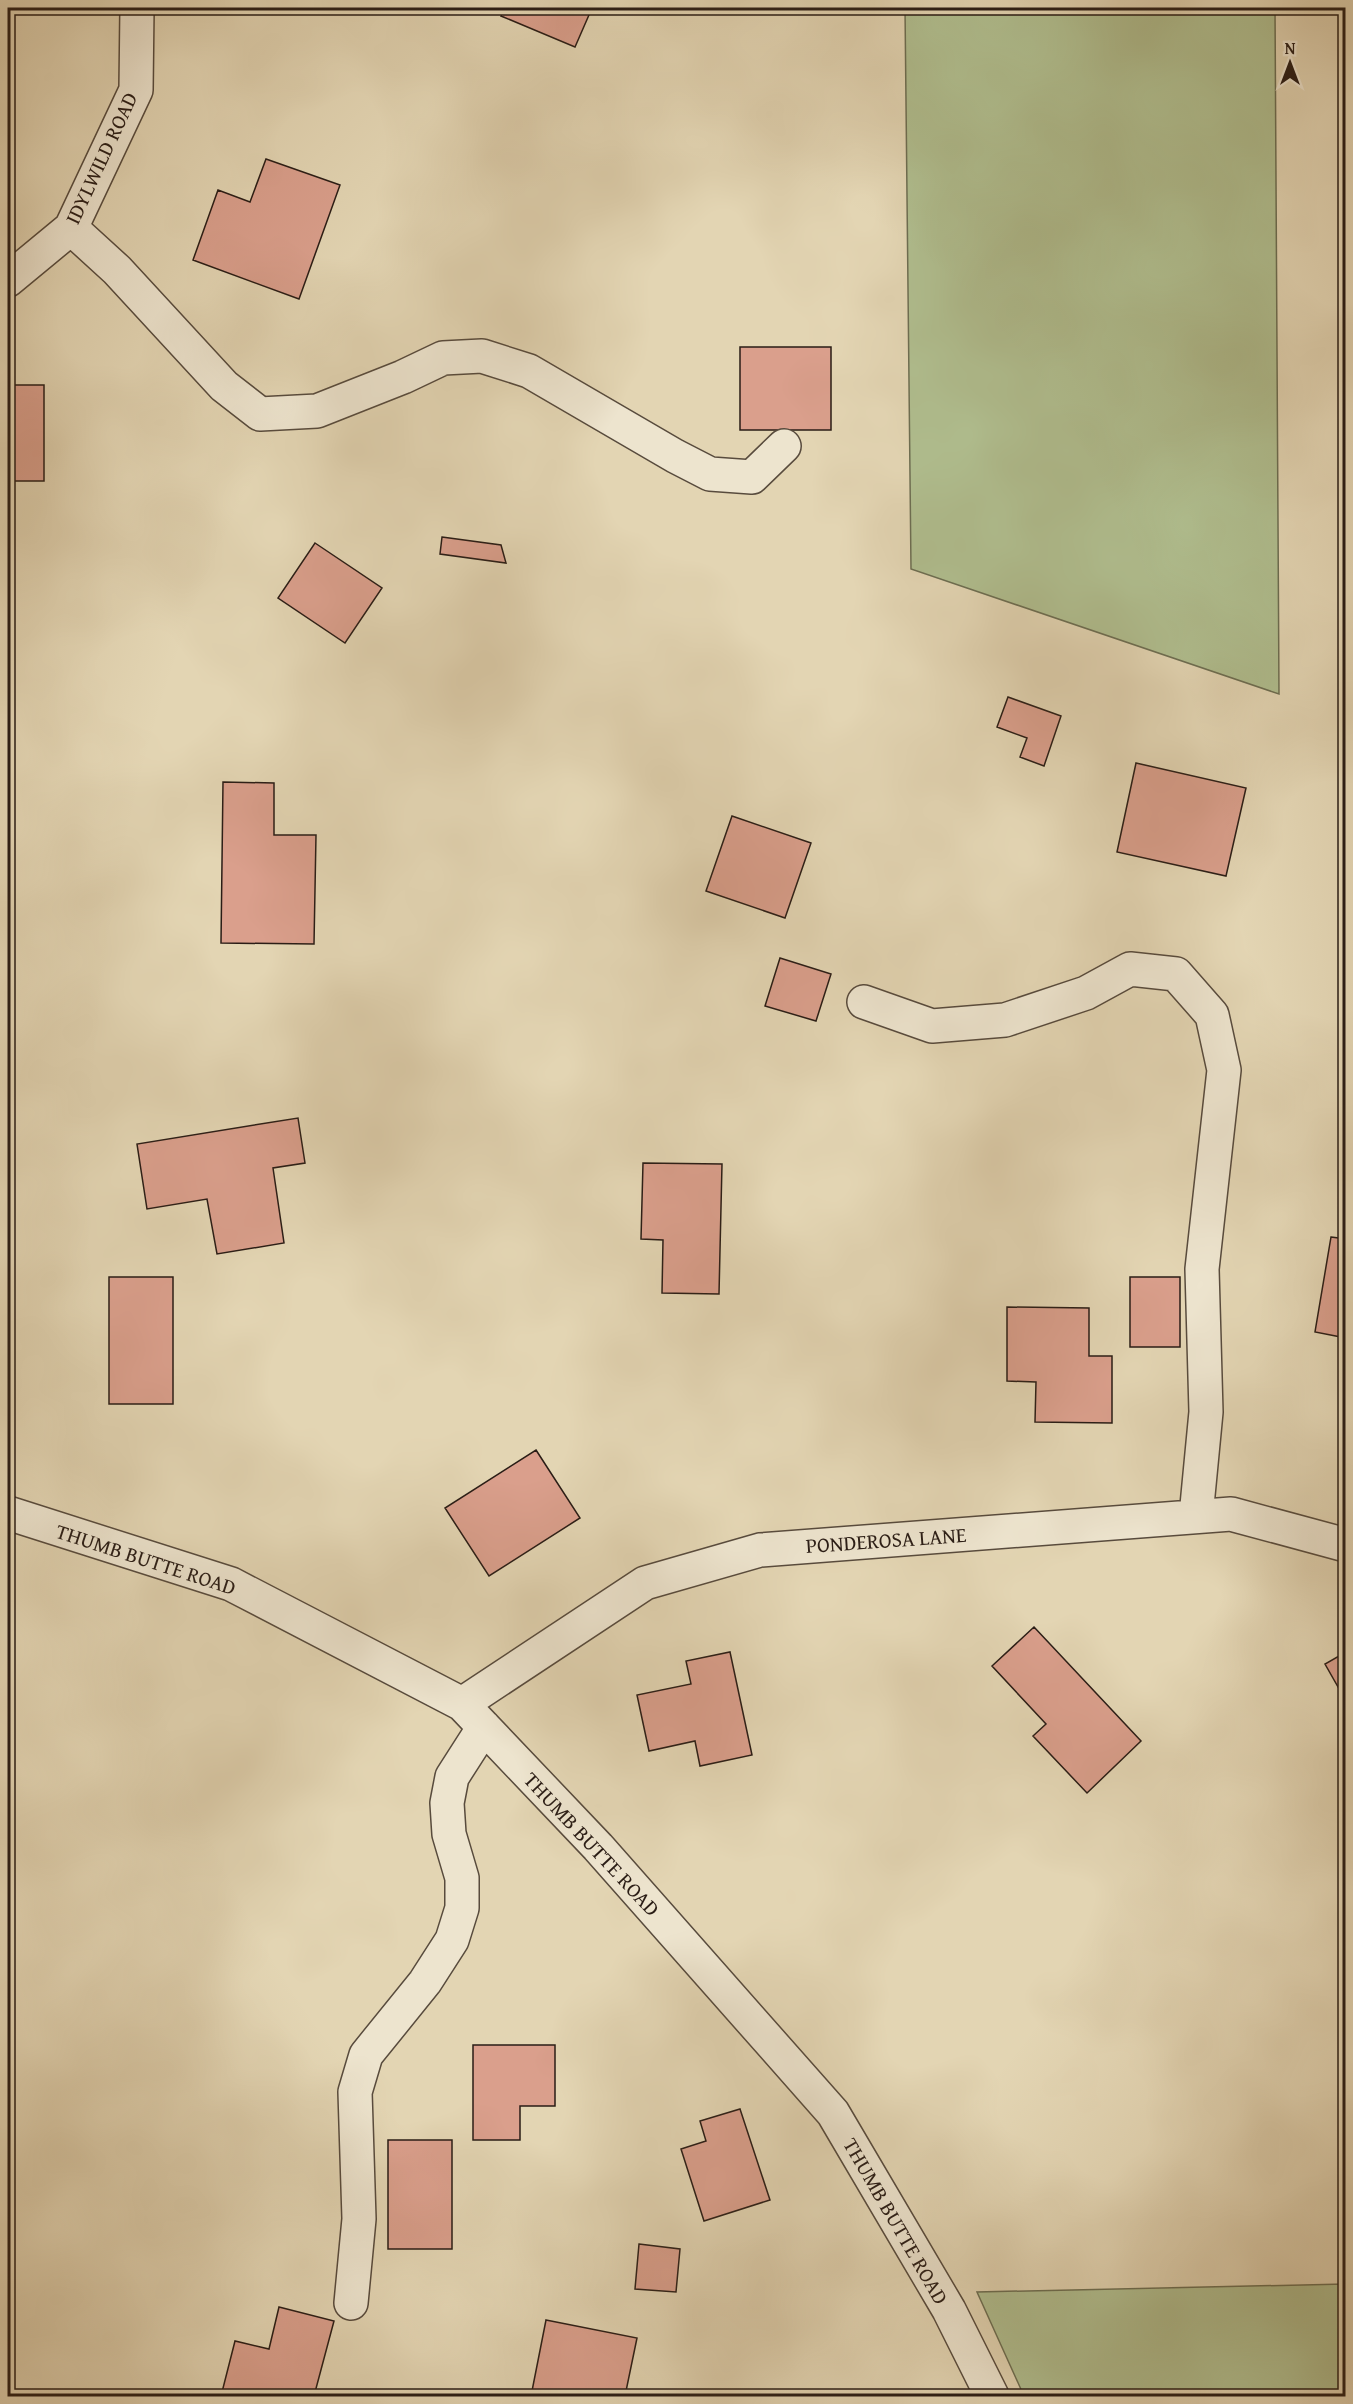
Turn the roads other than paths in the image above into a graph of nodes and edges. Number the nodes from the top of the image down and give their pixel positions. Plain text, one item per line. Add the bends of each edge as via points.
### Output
1 (137, 8) edge
2 (71, 228) junction
3 (8, 280) edge
4 (784, 446) dead end
5 (864, 1002) dead end
6 (8, 1513) edge
7 (1196, 1516) junction
8 (1346, 1545) edge
9 (473, 1716) junction
10 (351, 2303) dead end
11 (992, 2397) edge

1 - 2 street, IDYLWILD ROAD via 136,90
2 - 3 street, IDYLWILD ROAD
2 - 4 street via 117,270 224,386 260,414 317,411 443,358 482,356 529,371 710,474 752,477
5 - 7 street via 932,1026 1005,1020 1086,993 1130,969 1176,974 1212,1015 1224,1070 1202,1269 1206,1412
6 - 9 street, THUMB BUTTE ROAD via 231,1584
7 - 8 street, PONDEROSA LANE via 1231,1514
7 - 9 street, PONDEROSA LANE via 760,1550 645,1583
9 - 10 street via 447,1803 449,1834 462,1878 462,1908 452,1940 425,1982 366,2055 355,2092 359,2219
9 - 11 street, THUMB BUTTE ROAD via 598,1847 833,2112 949,2310

